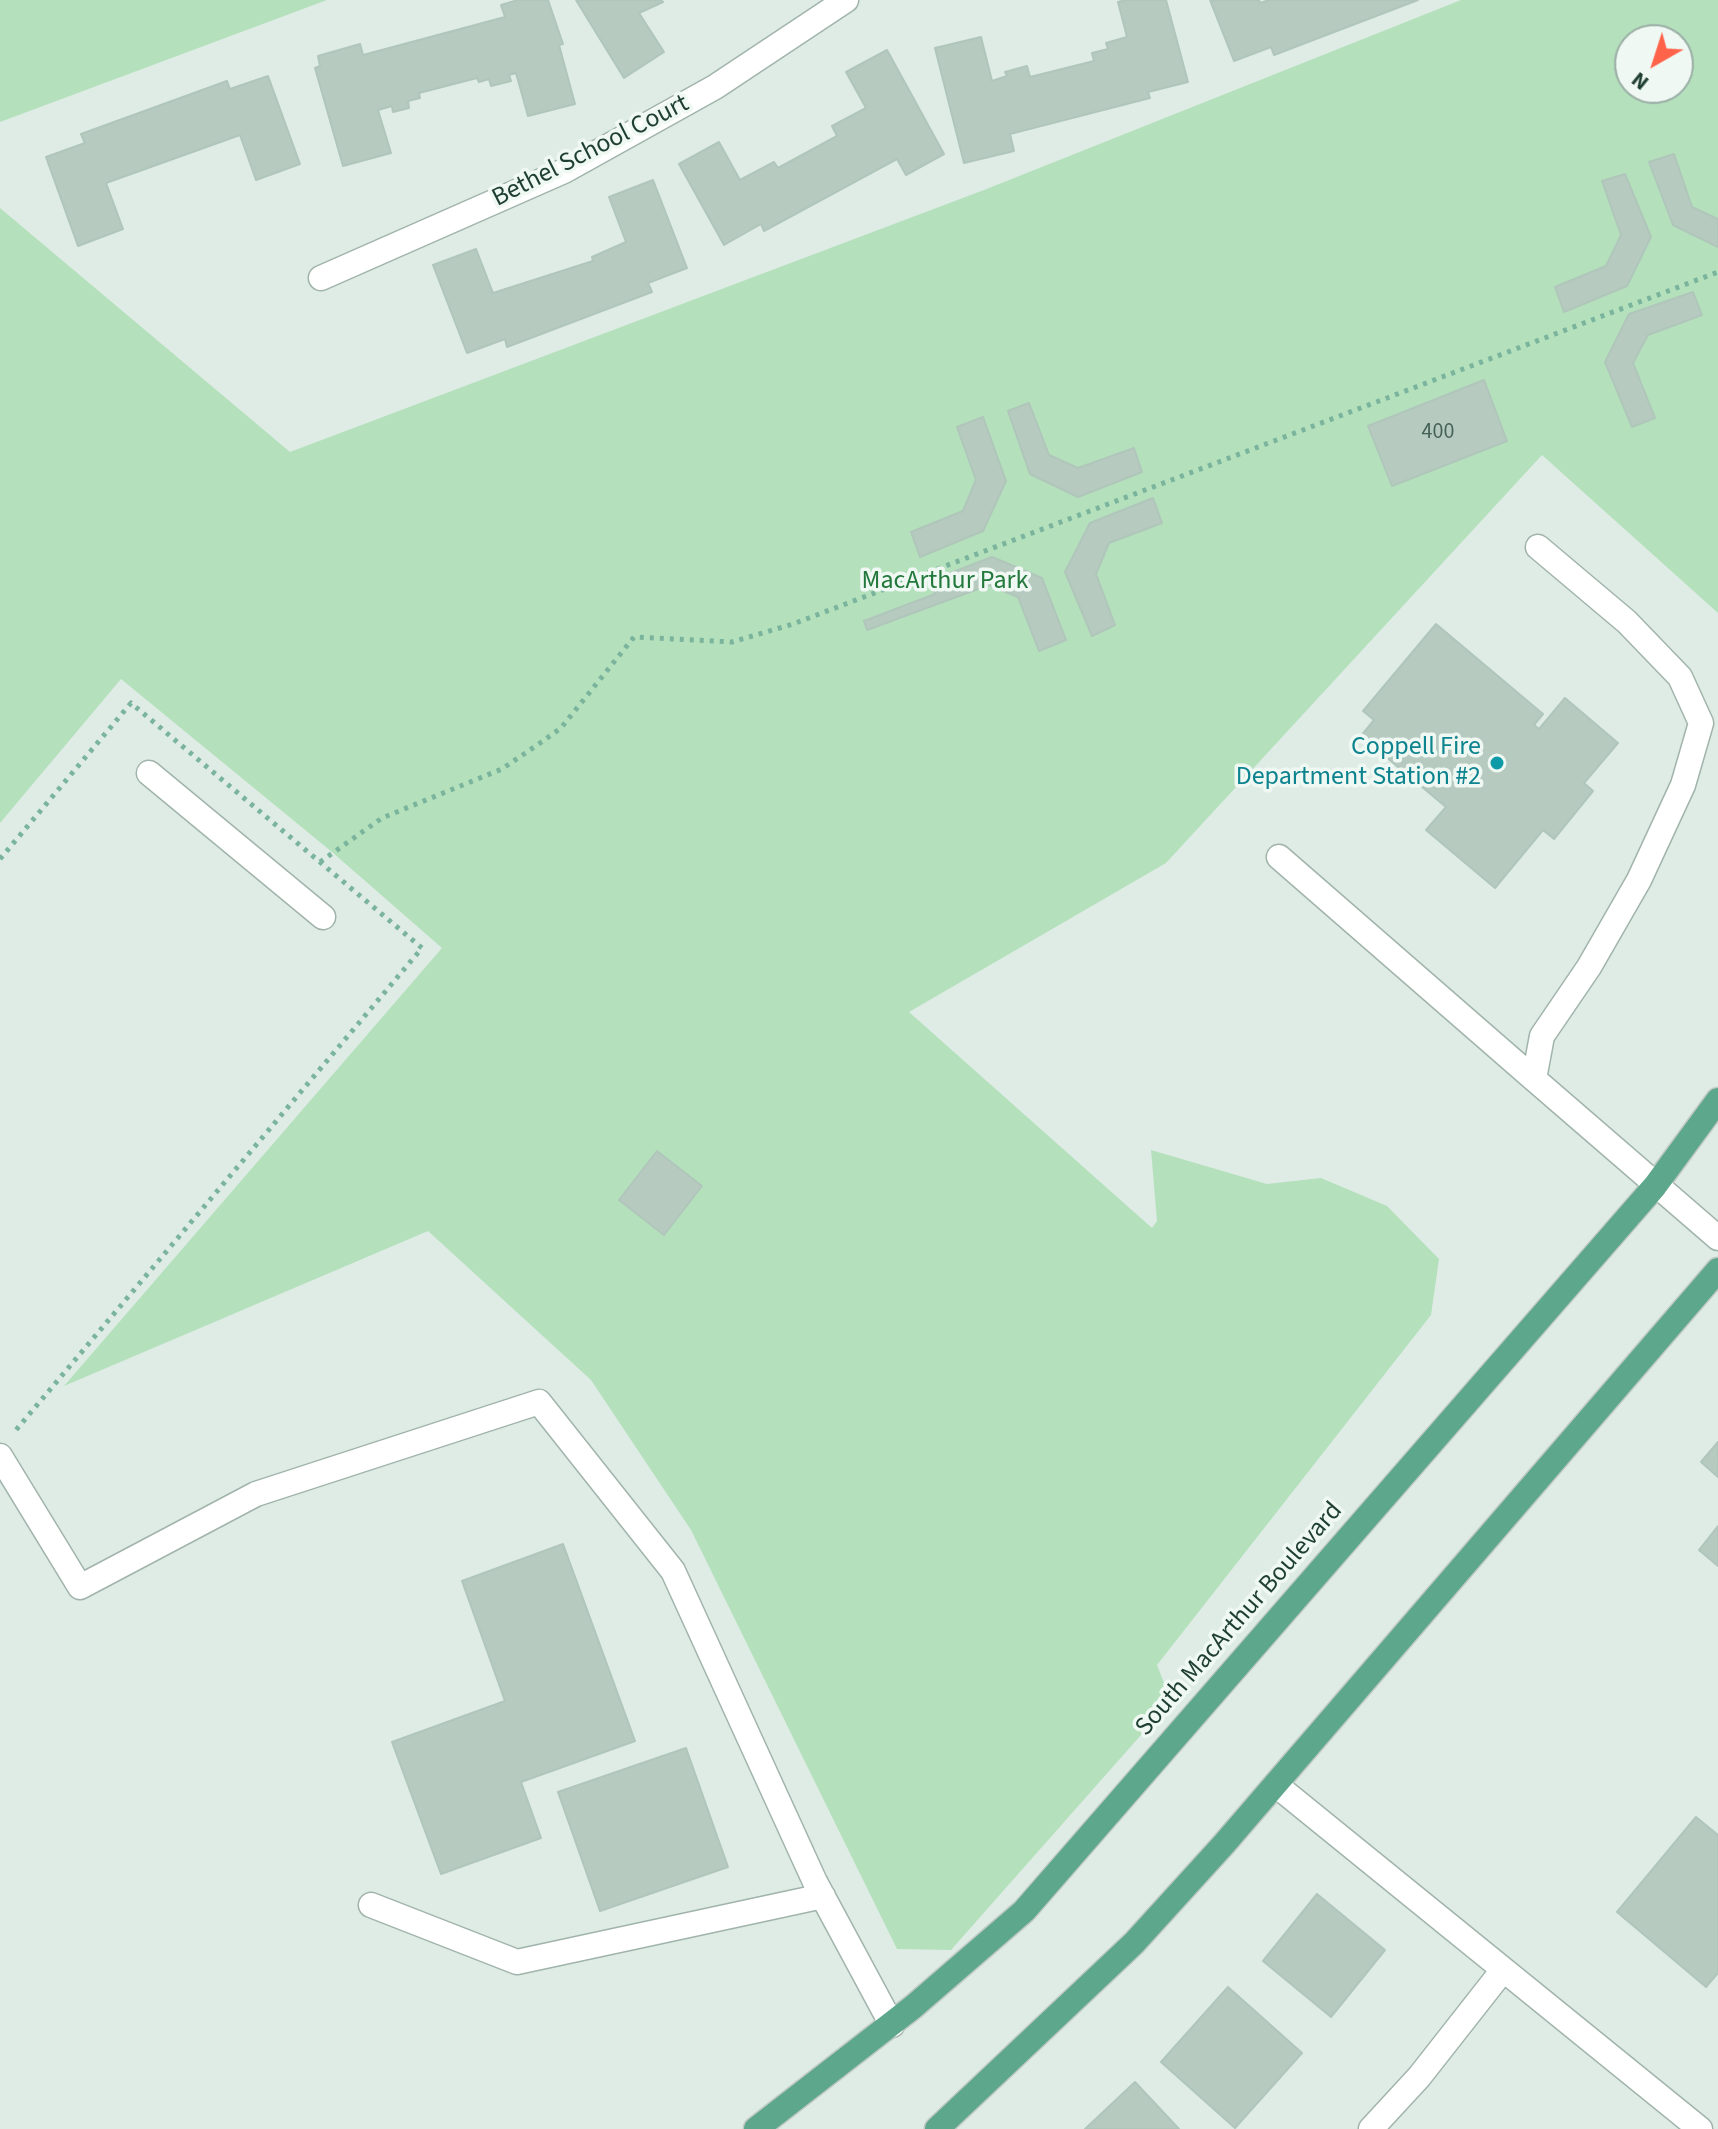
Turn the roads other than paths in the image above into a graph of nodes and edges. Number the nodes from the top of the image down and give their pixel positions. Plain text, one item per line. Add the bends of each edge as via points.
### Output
1 (846, 0) edge
2 (321, 278) dead end
3 (1538, 547) dead end
4 (149, 773) dead end
5 (1279, 857) dead end
6 (323, 917) dead end
7 (1534, 1079) junction
8 (1718, 1100) edge
9 (1655, 1186) junction
10 (1718, 1238) edge
11 (1718, 1270) edge
12 (5, 1446) edge
13 (1276, 1785) junction
14 (823, 1896) junction
15 (371, 1905) dead end
16 (1503, 1970) junction
17 (892, 2025) junction
18 (756, 2129) edge
19 (937, 2129) edge
20 (1371, 2129) edge
21 (1700, 2129) edge

1 - 2 street, Bethel School Court via 715,87 564,171
3 - 7 street via 1627,622 1680,677 1701,723 1683,785 1639,880 1542,1036
4 - 6 street
5 - 7 street
7 - 9 street
8 - 9 main road, South MacArthur Boulevard
9 - 10 street
9 - 17 main road, South MacArthur Boulevard via 1024,1911
11 - 13 main road
12 - 14 street via 80,1587 256,1494 539,1402 673,1571
13 - 16 street
13 - 19 main road via 1134,1943
14 - 15 street via 517,1962
14 - 17 street
16 - 20 street
16 - 21 street
17 - 18 main road, South MacArthur Boulevard

